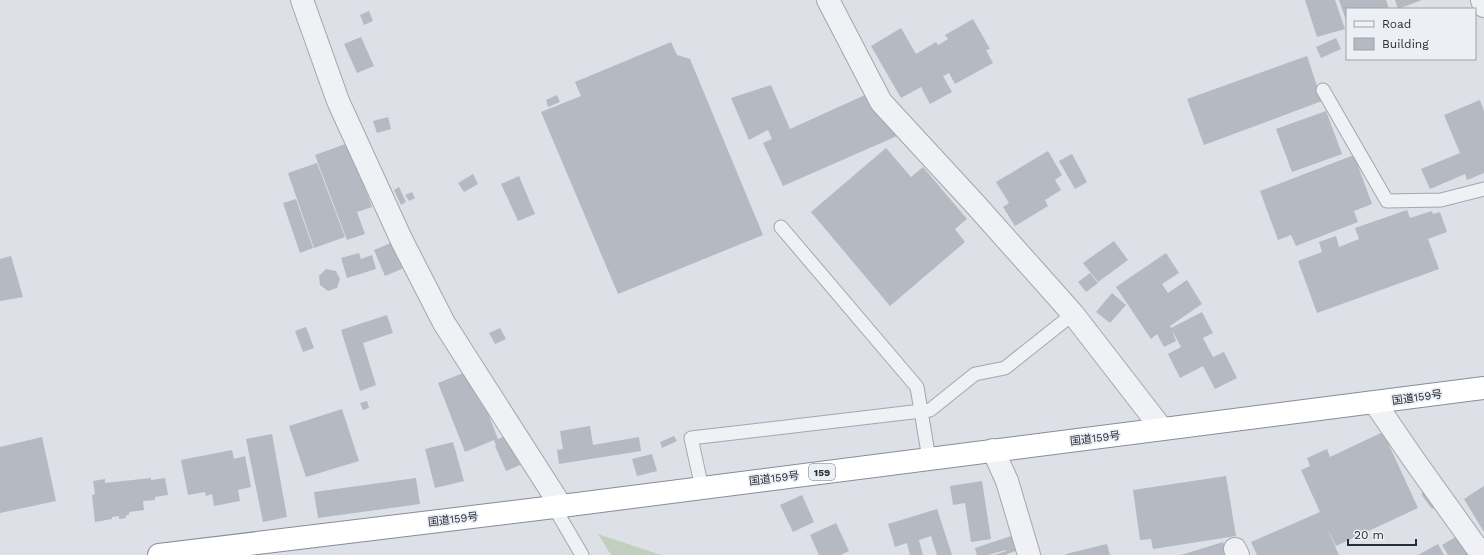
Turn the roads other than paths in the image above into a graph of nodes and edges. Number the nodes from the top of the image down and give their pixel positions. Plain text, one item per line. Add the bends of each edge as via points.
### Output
1 (302, 0) edge
2 (828, 0) edge
3 (1482, 0) edge
4 (1484, 6) edge
5 (1323, 90) dead end
6 (1484, 189) edge
7 (781, 227) dead end
8 (1073, 314) junction
9 (1484, 388) edge
10 (1375, 403) junction
11 (921, 411) junction
12 (1162, 429) junction
13 (993, 450) junction
14 (929, 459) junction
15 (702, 488) junction
16 (558, 506) junction
17 (159, 555) edge
18 (582, 555) edge
19 (1030, 555) edge
20 (1482, 555) edge

1 - 16 street via 338,101 402,240 444,323
2 - 8 street via 881,102
3 - 4 street
5 - 6 lane via 1387,201 1440,200
7 - 11 lane via 917,387
8 - 11 lane via 1005,368 975,374 930,410
8 - 12 street
9 - 10 highway, 国道159号 / 159
10 - 12 highway, 国道159号 / 159
10 - 20 street
11 - 14 lane
11 - 15 lane via 691,438
12 - 13 highway, 国道159号 / 159
13 - 14 highway, 国道159号 / 159
13 - 19 street via 1007,481
14 - 15 highway, 国道159号 / 159
15 - 16 highway, 国道159号 / 159
16 - 17 highway, 国道159号 / 159
16 - 18 lane

